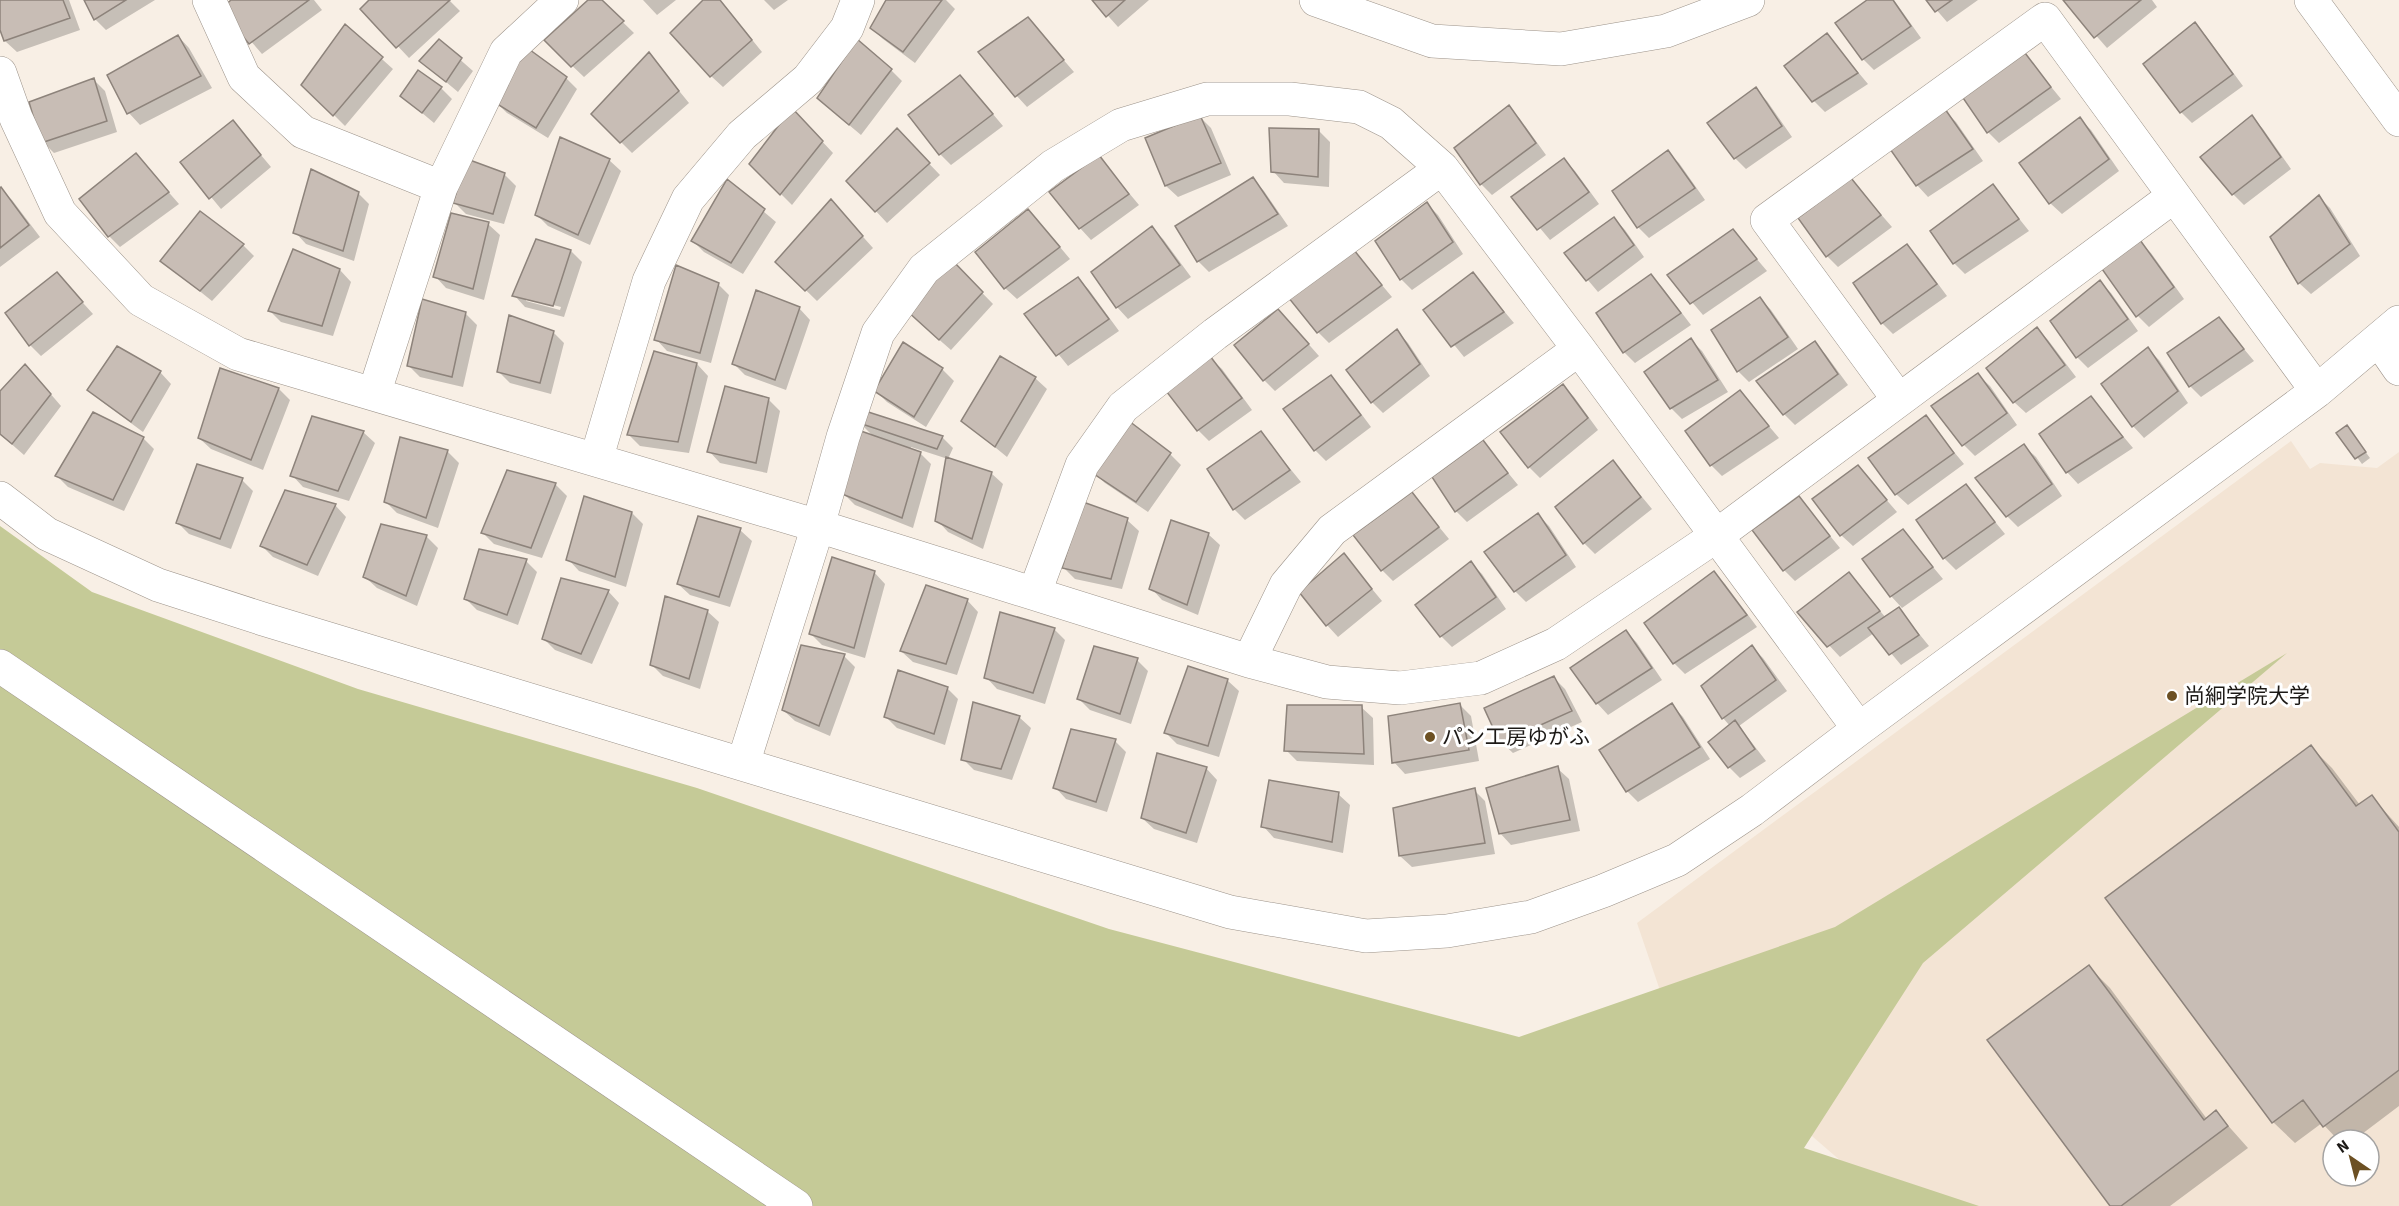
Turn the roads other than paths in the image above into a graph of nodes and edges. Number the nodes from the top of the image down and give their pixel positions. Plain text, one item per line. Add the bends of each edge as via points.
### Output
1 (209, 0) edge
2 (562, 0) edge
3 (858, 0) edge
4 (1316, 0) edge
5 (1748, 0) edge
6 (2311, 0) edge
7 (0, 73) edge
8 (2399, 120) edge
9 (1442, 168) junction
10 (441, 187) junction
11 (2174, 196) junction
12 (2389, 331) edge
13 (1580, 349) junction
14 (2399, 369) edge
15 (2317, 391) junction
16 (374, 394) junction
17 (1899, 400) junction
18 (596, 460) junction
19 (0, 498) edge
20 (818, 525) junction
21 (1716, 536) junction
22 (1035, 592) junction
23 (1250, 660) junction
24 (0, 666) edge
25 (1859, 729) junction
26 (743, 765) junction
27 (796, 1206) edge

1 - 10 street via 244,77 303,132
2 - 10 street via 506,52
3 - 18 street via 847,28 808,79 742,135 688,199 649,281
4 - 5 street via 1432,41 1562,49 1666,31
6 - 8 street
7 - 16 street via 16,118 60,213 141,300 238,354
9 - 13 street
9 - 20 street via 1391,123 1359,108 1290,99 1207,99 1122,125 1053,166 924,269 878,333
9 - 22 street via 1215,334 1123,407 1082,465
10 - 16 street
11 - 15 street
11 - 17 street
11 - 17 street via 2044,20 1767,220
12 - 14 street
12 - 15 street
13 - 21 street
13 - 23 street via 1332,530 1286,585
15 - 25 street
16 - 18 street
17 - 21 street
18 - 20 street
19 - 26 street via 47,534 158,585
20 - 22 street
20 - 26 street
21 - 23 street via 1556,644 1481,678 1400,688 1327,681
21 - 25 street
22 - 23 street
24 - 27 street
25 - 26 street via 1752,810 1677,860 1531,917 1447,931 1366,936 1230,912

